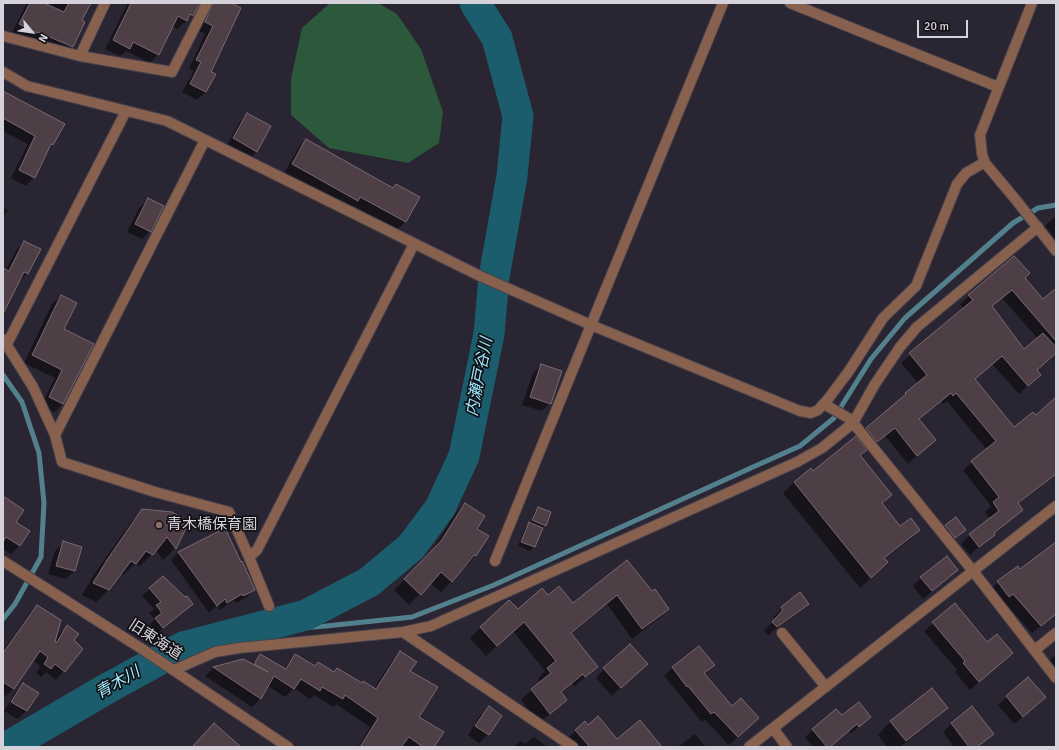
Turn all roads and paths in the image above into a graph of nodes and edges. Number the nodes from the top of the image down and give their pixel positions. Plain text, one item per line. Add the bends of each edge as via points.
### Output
1 (105, 3) edge
2 (207, 3) edge
3 (723, 3) edge
4 (790, 3) edge
5 (1032, 3) edge
6 (3, 36) edge
7 (80, 56) junction
8 (3, 72) edge
9 (998, 87) junction
10 (126, 111) junction
11 (205, 140) junction
12 (985, 162) junction
13 (1037, 226) junction
14 (414, 244) junction
15 (1056, 252) edge
16 (590, 325) junction
17 (5, 341) edge
18 (824, 404) junction
19 (851, 422) junction
20 (55, 435) junction
21 (1056, 506) edge
22 (249, 557) junction
23 (3, 561) edge
24 (495, 561) dead end
25 (973, 571) junction
26 (269, 606) dead end
27 (402, 632) junction
28 (782, 633) dead end
29 (1056, 633) edge
30 (1035, 650) junction
31 (174, 670) junction
32 (1056, 678) edge
33 (826, 686) junction
34 (773, 728) junction
35 (288, 747) edge
36 (573, 747) edge
37 (749, 747) edge
38 (787, 747) edge

1 - 7 street
2 - 7 street via 172,72
3 - 16 street
4 - 9 street
5 - 9 street
6 - 7 street
8 - 10 street via 27,86
9 - 12 street via 980,135
10 - 11 street via 167,121
10 - 17 street
11 - 14 street
11 - 20 street
12 - 13 street
12 - 18 street via 966,173 957,184 916,286 883,318
13 - 15 street
13 - 19 street via 917,327 900,347
14 - 16 street
14 - 22 street via 258,550
16 - 18 street via 800,410 811,413
16 - 24 street
17 - 20 street via 33,387
18 - 19 street
19 - 25 street
19 - 27 street via 822,448 797,462 453,617 431,626
20 - 22 street via 62,462 155,492 229,512
21 - 25 street
22 - 26 street
23 - 31 street, 旧東海道
25 - 30 street
25 - 33 street
27 - 31 street via 233,649 215,652
27 - 36 street
28 - 33 street
29 - 30 street
30 - 32 street
31 - 35 street, 旧東海道
33 - 34 street
34 - 37 street
34 - 38 street

